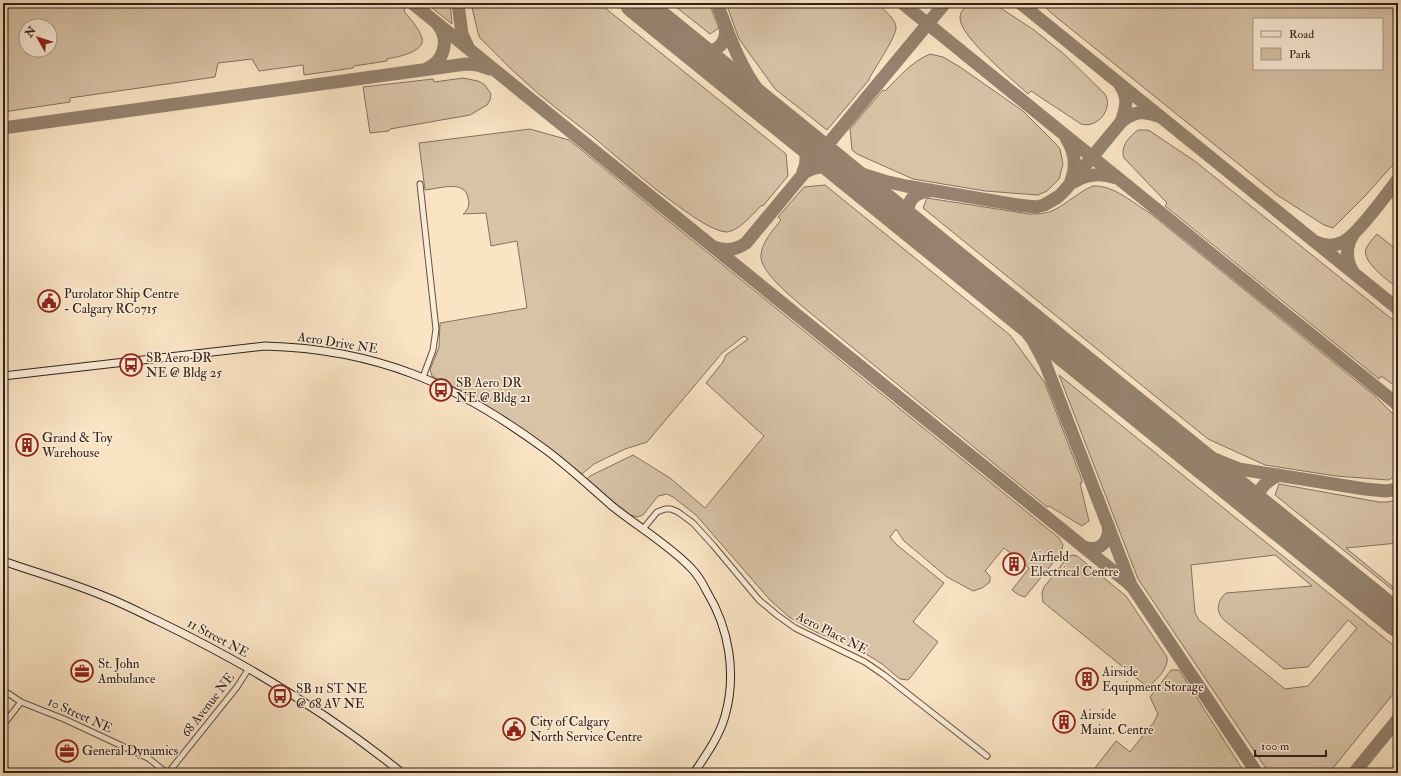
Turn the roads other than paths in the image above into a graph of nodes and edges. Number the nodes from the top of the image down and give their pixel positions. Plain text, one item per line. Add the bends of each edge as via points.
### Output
1 (420, 184) dead end
2 (3, 376) edge
3 (423, 377) junction
4 (643, 529) junction
5 (3, 561) edge
6 (249, 668) junction
7 (3, 690) edge
8 (21, 702) junction
9 (3, 725) edge
10 (987, 756) dead end
11 (168, 773) edge
12 (402, 773) edge
13 (694, 773) edge

1 - 3 street via 436,329 433,350
2 - 3 street, Aero Drive NE via 265,346 356,356
3 - 4 street, Aero Drive NE via 461,395 547,451
4 - 10 street, Aero Place NE via 657,512 671,509 678,512 713,545 759,600 795,628 865,662 884,675
4 - 13 street, Aero Drive NE via 692,569 716,606 725,630 730,676 725,717 711,750
5 - 6 street, 11 Street NE via 106,596
6 - 11 street, 68 Avenue NE via 237,687
6 - 12 street, 11 Street NE via 360,740
7 - 8 street, 10 Street NE
8 - 9 street
8 - 11 street, 10 Street NE via 148,758

